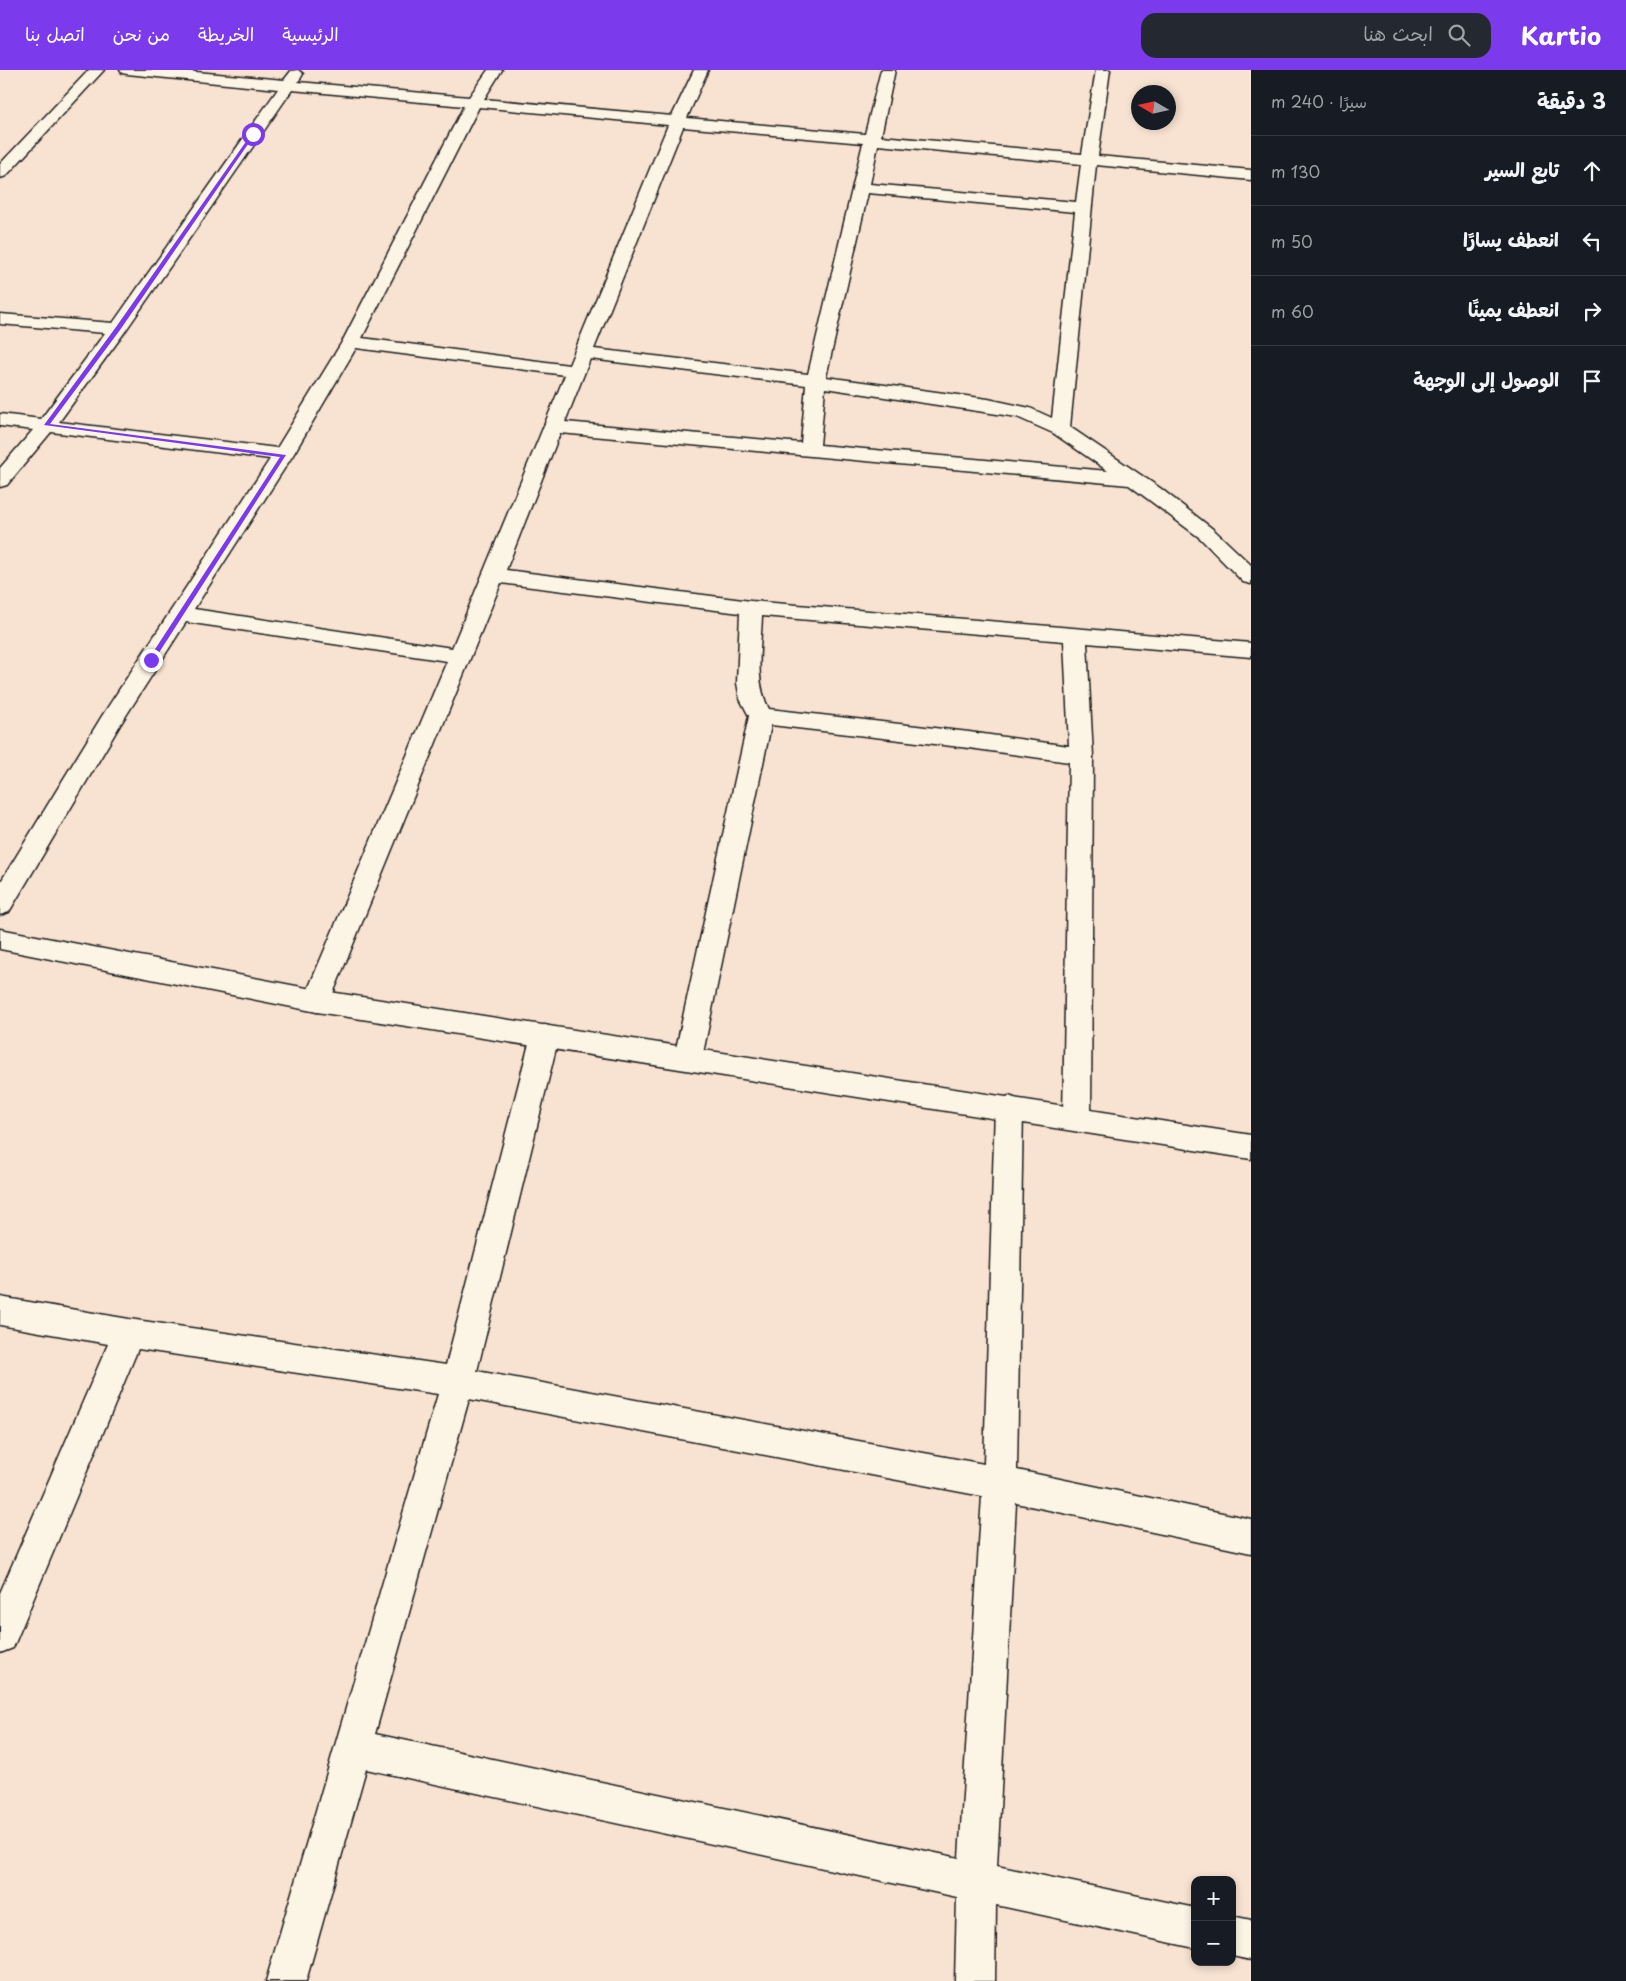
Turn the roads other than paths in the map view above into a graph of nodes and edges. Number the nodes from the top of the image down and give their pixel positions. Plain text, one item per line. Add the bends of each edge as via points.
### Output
1 (97, 70) edge
2 (127, 70) edge
3 (299, 70) edge
4 (495, 70) edge
5 (701, 70) edge
6 (888, 70) edge
7 (1103, 70) edge
8 (287, 85) junction
9 (474, 102) junction
10 (676, 122) junction
11 (873, 140) junction
12 (1089, 160) junction
13 (0, 173) edge
14 (1251, 174) edge
15 (862, 188) junction
16 (1084, 208) junction
17 (0, 319) edge
18 (118, 328) junction
19 (351, 342) junction
20 (579, 362) junction
21 (816, 381) junction
22 (0, 420) edge
23 (47, 425) junction
24 (552, 427) junction
25 (1060, 428) junction
26 (810, 450) junction
27 (284, 455) junction
28 (1135, 479) junction
29 (0, 481) edge
30 (492, 575) junction
31 (1251, 578) edge
32 (751, 608) junction
33 (181, 614) junction
34 (1075, 635) junction
35 (1251, 650) edge
36 (460, 656) junction
37 (761, 716) junction
38 (1081, 756) junction
39 (0, 905) edge
40 (0, 939) edge
41 (316, 1001) junction
42 (545, 1036) junction
43 (688, 1058) junction
44 (1009, 1108) junction
45 (1077, 1119) junction
46 (1251, 1147) edge
47 (0, 1311) edge
48 (129, 1333) junction
49 (458, 1382) junction
50 (1000, 1483) junction
51 (1251, 1536) edge
52 (0, 1636) edge
53 (354, 1748) junction
54 (977, 1881) junction
55 (1191, 1927) edge
56 (1236, 1937) edge
57 (1251, 1940) edge
58 (286, 1981) edge
59 (975, 1981) edge

1 - 13 street
2 - 8 street
3 - 8 street
4 - 9 street
5 - 10 street
6 - 11 street
7 - 12 street
8 - 9 street
8 - 18 street
9 - 10 street
9 - 19 street
10 - 11 street
10 - 20 street
11 - 12 street
11 - 15 street
12 - 14 street
12 - 16 street
15 - 16 street
15 - 21 street
16 - 25 street
17 - 18 street
18 - 23 street
19 - 20 street
19 - 27 street
20 - 21 street
20 - 24 street
21 - 25 street via 988,405 1023,412
21 - 26 street
22 - 23 street
23 - 27 street
23 - 29 street
24 - 26 street
24 - 30 street
25 - 28 street
26 - 28 street
27 - 33 street
28 - 31 street via 1207,534
30 - 32 street
30 - 36 street
32 - 34 street
32 - 37 street via 748,683
33 - 36 street
33 - 39 street via 110,722
34 - 35 street
34 - 38 street
36 - 41 street
37 - 38 street
37 - 43 street
38 - 45 street
40 - 41 street
41 - 42 street
42 - 43 street
42 - 49 street
43 - 44 street
44 - 45 street
44 - 50 street
45 - 46 street
47 - 48 street
48 - 49 street
48 - 52 street
49 - 50 street
49 - 53 street
50 - 51 street
50 - 54 street
53 - 54 street
53 - 58 street
54 - 55 street
54 - 59 street
56 - 57 street

